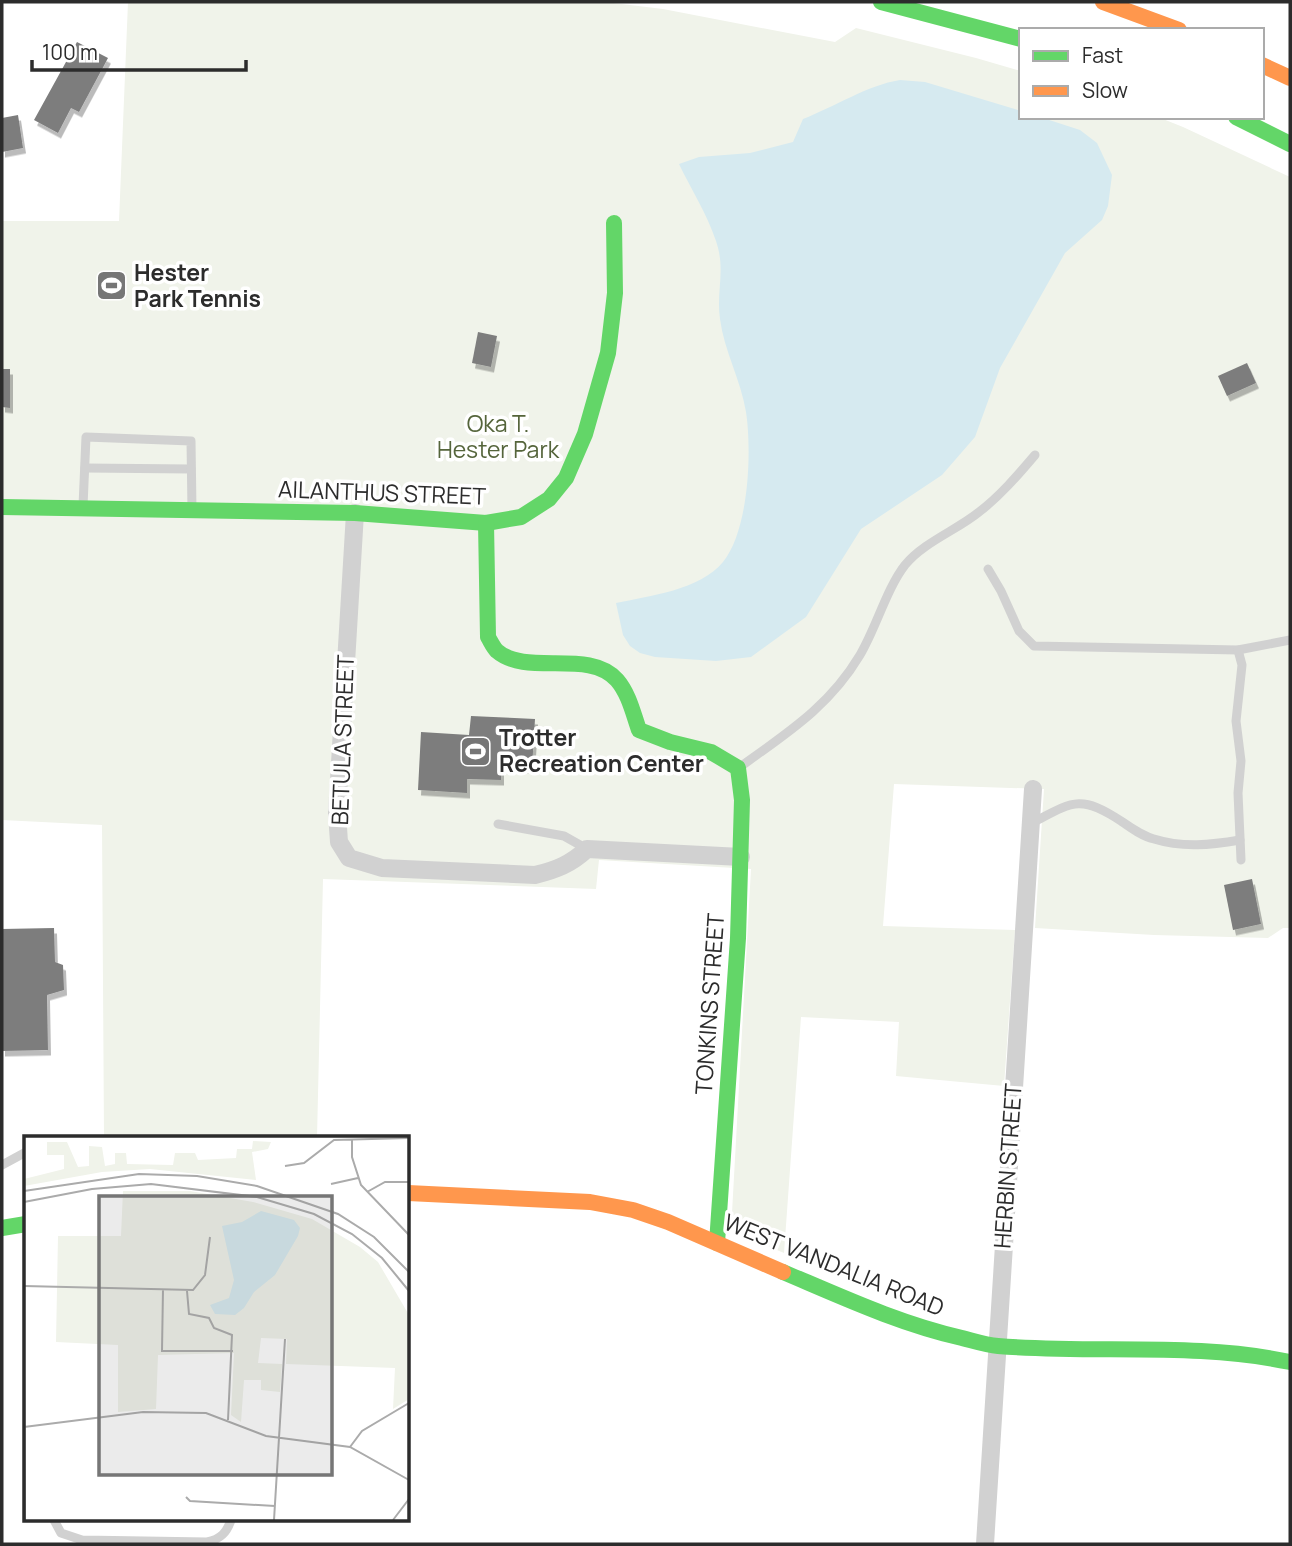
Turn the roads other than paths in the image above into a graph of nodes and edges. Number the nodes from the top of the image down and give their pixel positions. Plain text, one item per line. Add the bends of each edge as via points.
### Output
1 (881, 2) edge
2 (1103, 2) edge
3 (1174, 28) edge
4 (1019, 39) edge
5 (1264, 66) edge
6 (1290, 78) edge
7 (1240, 119) edge
8 (1290, 144) edge
9 (614, 223) dead end
10 (1035, 455) dead end
11 (85, 468) junction
12 (191, 469) junction
13 (2, 507) edge
14 (83, 508) junction
15 (192, 510) junction
16 (355, 513) junction
17 (486, 523) junction
18 (988, 569) dead end
19 (1290, 640) edge
20 (1238, 650) junction
21 (738, 768) junction
22 (1033, 789) dead end
23 (498, 824) dead end
24 (1030, 824) junction
25 (1240, 840) junction
26 (587, 849) junction
27 (741, 857) junction
28 (1241, 860) dead end
29 (24, 1153) edge
30 (2, 1165) edge
31 (410, 1194) edge
32 (24, 1224) edge
33 (2, 1227) edge
34 (717, 1243) junction
35 (996, 1346) junction
36 (1290, 1362) edge
37 (55, 1522) edge
38 (230, 1522) edge
39 (985, 1544) edge

1 - 4 main road
2 - 3 main road
5 - 6 main road
7 - 8 main road
9 - 17 main road, AILANTHUS STREET via 615,293 608,353 578,456 549,499 521,517
10 - 21 lane via 979,513 907,563 860,655 835,691 812,715
11 - 12 lane
11 - 12 lane via 86,438 191,441
11 - 14 lane
12 - 15 lane
13 - 14 main road, AILANTHUS STREET
14 - 15 main road, AILANTHUS STREET
15 - 16 main road, AILANTHUS STREET
16 - 17 main road, AILANTHUS STREET
16 - 26 street, BETULA STREET via 337,813 339,842 349,858 382,867 535,875 559,869
17 - 21 main road via 488,638 498,652 609,673 621,686 639,730 711,752
18 - 20 lane via 1020,631 1034,646
19 - 20 lane
20 - 25 lane
21 - 27 main road, TONKINS STREET
22 - 24 street, HERBIN STREET
23 - 26 lane via 564,836
24 - 25 lane via 1062,807 1085,803 1102,808 1152,839 1194,846
24 - 35 street, HERBIN STREET
25 - 28 lane
26 - 27 street
27 - 34 main road, TONKINS STREET
29 - 30 lane
31 - 34 main road, WEST VANDALIA ROAD via 590,1202 633,1210
32 - 33 main road
34 - 35 main road, WEST VANDALIA ROAD via 927,1330
35 - 36 main road, WEST VANDALIA ROAD via 1172,1351
35 - 39 street, HERBIN STREET
37 - 38 lane via 61,1533 82,1540 208,1542 220,1538

